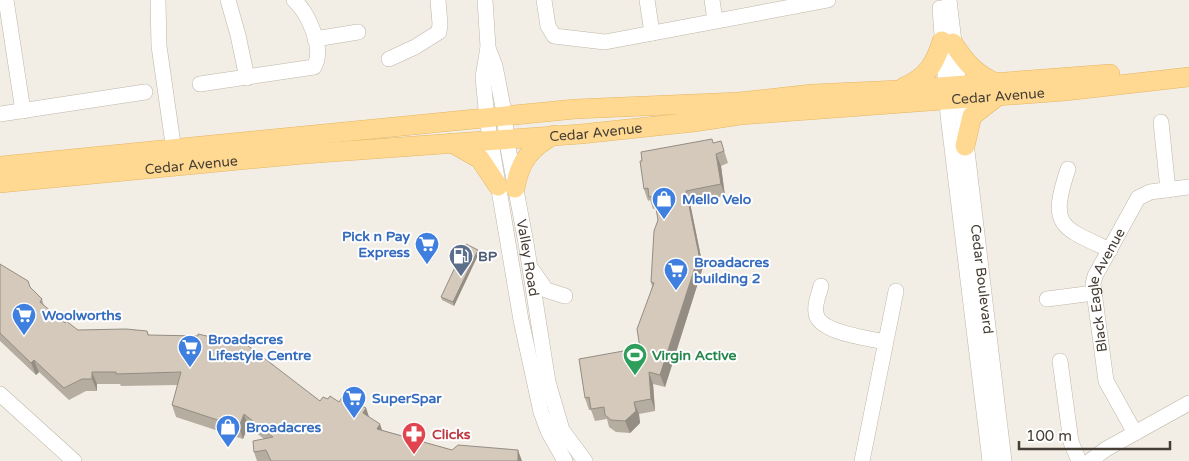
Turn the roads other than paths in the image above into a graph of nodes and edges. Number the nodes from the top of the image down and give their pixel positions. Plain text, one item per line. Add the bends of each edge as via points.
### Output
1 (6, 0) edge
2 (149, 0) edge
3 (158, 0) edge
4 (228, 0) edge
5 (294, 0) edge
6 (438, 0) edge
7 (485, 0) edge
8 (544, 0) edge
9 (647, 0) edge
10 (712, 0) edge
11 (828, 0) edge
12 (940, 0) edge
13 (949, 0) edge
14 (776, 5) edge
15 (715, 20) junction
16 (358, 32) dead end
17 (652, 33) junction
18 (315, 39) junction
19 (948, 42) junction
20 (159, 46) junction
21 (389, 59) dead end
22 (1189, 66) edge
23 (1189, 77) edge
24 (247, 78) junction
25 (200, 84) dead end
26 (997, 88) junction
27 (899, 90) junction
28 (953, 91) junction
29 (145, 92) dead end
30 (23, 110) junction
31 (0, 114) edge
32 (496, 118) junction
33 (1161, 122) dead end
34 (555, 134) junction
35 (498, 138) junction
36 (452, 143) junction
37 (965, 146) junction
38 (175, 158) junction
39 (0, 166) edge
40 (1068, 169) dead end
41 (0, 182) edge
42 (506, 187) junction
43 (1189, 187) edge
44 (1168, 190) junction
45 (1110, 250) junction
46 (529, 263) junction
47 (822, 286) dead end
48 (896, 291) dead end
49 (1094, 293) junction
50 (566, 296) dead end
51 (1048, 299) dead end
52 (885, 342) junction
53 (1060, 361) dead end
54 (0, 394) edge
55 (1189, 403) edge
56 (990, 407) junction
57 (551, 419) junction
58 (1135, 433) junction
59 (74, 461) edge
60 (565, 461) edge
61 (585, 461) edge
62 (862, 461) edge
63 (990, 461) edge
64 (1004, 461) edge
65 (1079, 461) edge
66 (1090, 461) edge

1 - 30 street
2 - 20 street
3 - 20 street
4 - 24 street
5 - 18 street via 308,18
6 - 21 street via 439,32 415,48
7 - 32 street, Valley Road via 488,47 483,77
8 - 17 street via 549,30 559,37 600,42
9 - 17 street
10 - 15 street
11 - 14 street
12 - 19 street
13 - 19 street
14 - 15 street
15 - 17 street
16 - 18 street
18 - 24 street via 317,57 314,67
19 - 26 main road via 976,73
19 - 27 main road via 931,69 918,81
19 - 28 street
20 - 38 street
22 - 26 main road, Cedar Avenue
23 - 26 main road, Cedar Avenue via 1065,91
24 - 25 street
26 - 28 main road, Cedar Avenue
26 - 37 main road via 972,116
27 - 28 main road, Cedar Avenue
27 - 32 main road, Cedar Avenue via 812,94 739,102 575,109
28 - 34 main road, Cedar Avenue via 874,106 740,114 694,122
28 - 37 street, Cedar Boulevard
28 - 56 street, Cedar Boulevard
29 - 30 street
30 - 31 street
32 - 35 street, Valley Road
32 - 38 main road, Cedar Avenue
33 - 44 street
34 - 35 main road, Cedar Avenue
34 - 42 main road via 529,152
35 - 36 main road, Cedar Avenue
35 - 42 street, Valley Road
36 - 38 main road, Cedar Avenue via 304,154
36 - 42 main road via 480,159
37 - 56 street, Cedar Boulevard via 982,271
38 - 39 main road, Cedar Avenue
38 - 41 main road, Cedar Avenue
40 - 45 street via 1058,212 1063,223 1074,233
42 - 46 street, Valley Road
42 - 57 street, Valley Road via 509,238 521,320 536,392
43 - 44 street, Black Eagle Avenue
44 - 45 street, Black Eagle Avenue via 1150,192 1138,198
45 - 49 street, Black Eagle Avenue via 1094,279
46 - 50 street via 542,286 549,292
46 - 57 street, Valley Road
47 - 52 street via 815,311 821,323 844,333
48 - 52 street
49 - 51 street
49 - 58 street, Black Eagle Avenue via 1106,384
52 - 62 street
53 - 65 street via 1071,442
54 - 59 street
55 - 58 street
56 - 63 street, Cedar Boulevard
56 - 64 street, Cedar Boulevard
57 - 60 street, Valley Road
57 - 61 street, Valley Road
58 - 66 street

